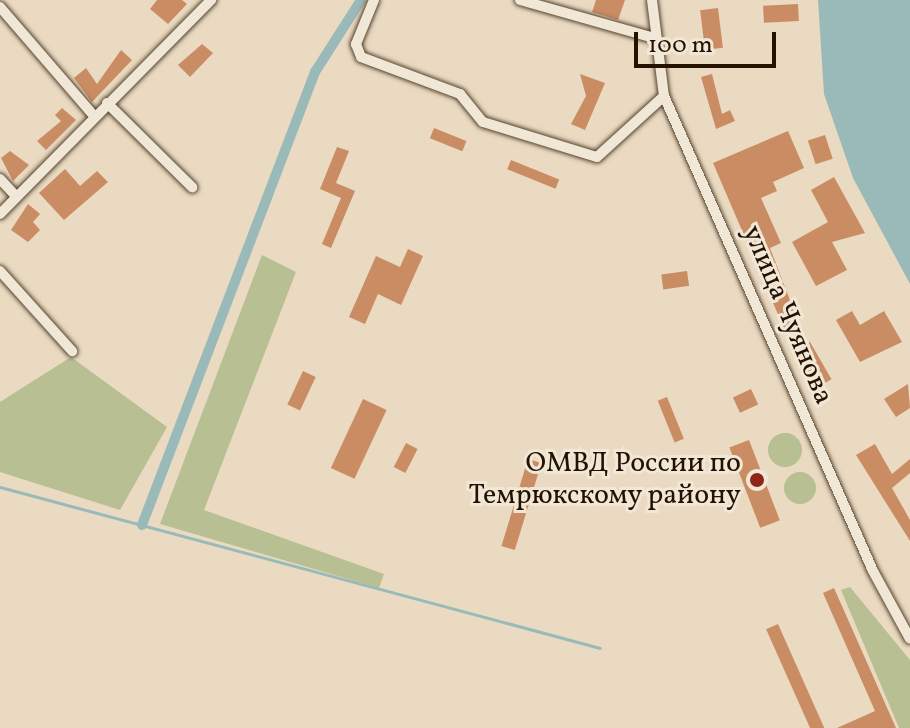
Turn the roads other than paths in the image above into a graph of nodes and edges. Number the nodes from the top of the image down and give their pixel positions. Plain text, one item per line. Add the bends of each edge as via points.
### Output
1 (211, 0) edge
2 (374, 0) edge
3 (520, 0) edge
4 (652, 0) edge
5 (0, 7) edge
6 (654, 38) junction
7 (664, 96) junction
8 (107, 103) junction
9 (94, 116) junction
10 (0, 179) edge
11 (192, 187) dead end
12 (15, 195) junction
13 (0, 214) edge
14 (0, 271) edge
15 (72, 351) dead end
16 (910, 639) edge

1 - 8 street
2 - 7 street via 356,44 361,57 460,94 483,122 597,157
3 - 6 street
4 - 6 street, улица Чуянова
5 - 9 street
6 - 7 street, улица Чуянова
7 - 16 street, улица Чуянова
8 - 9 street
8 - 11 street
9 - 12 street
10 - 12 street
12 - 13 street
14 - 15 street

